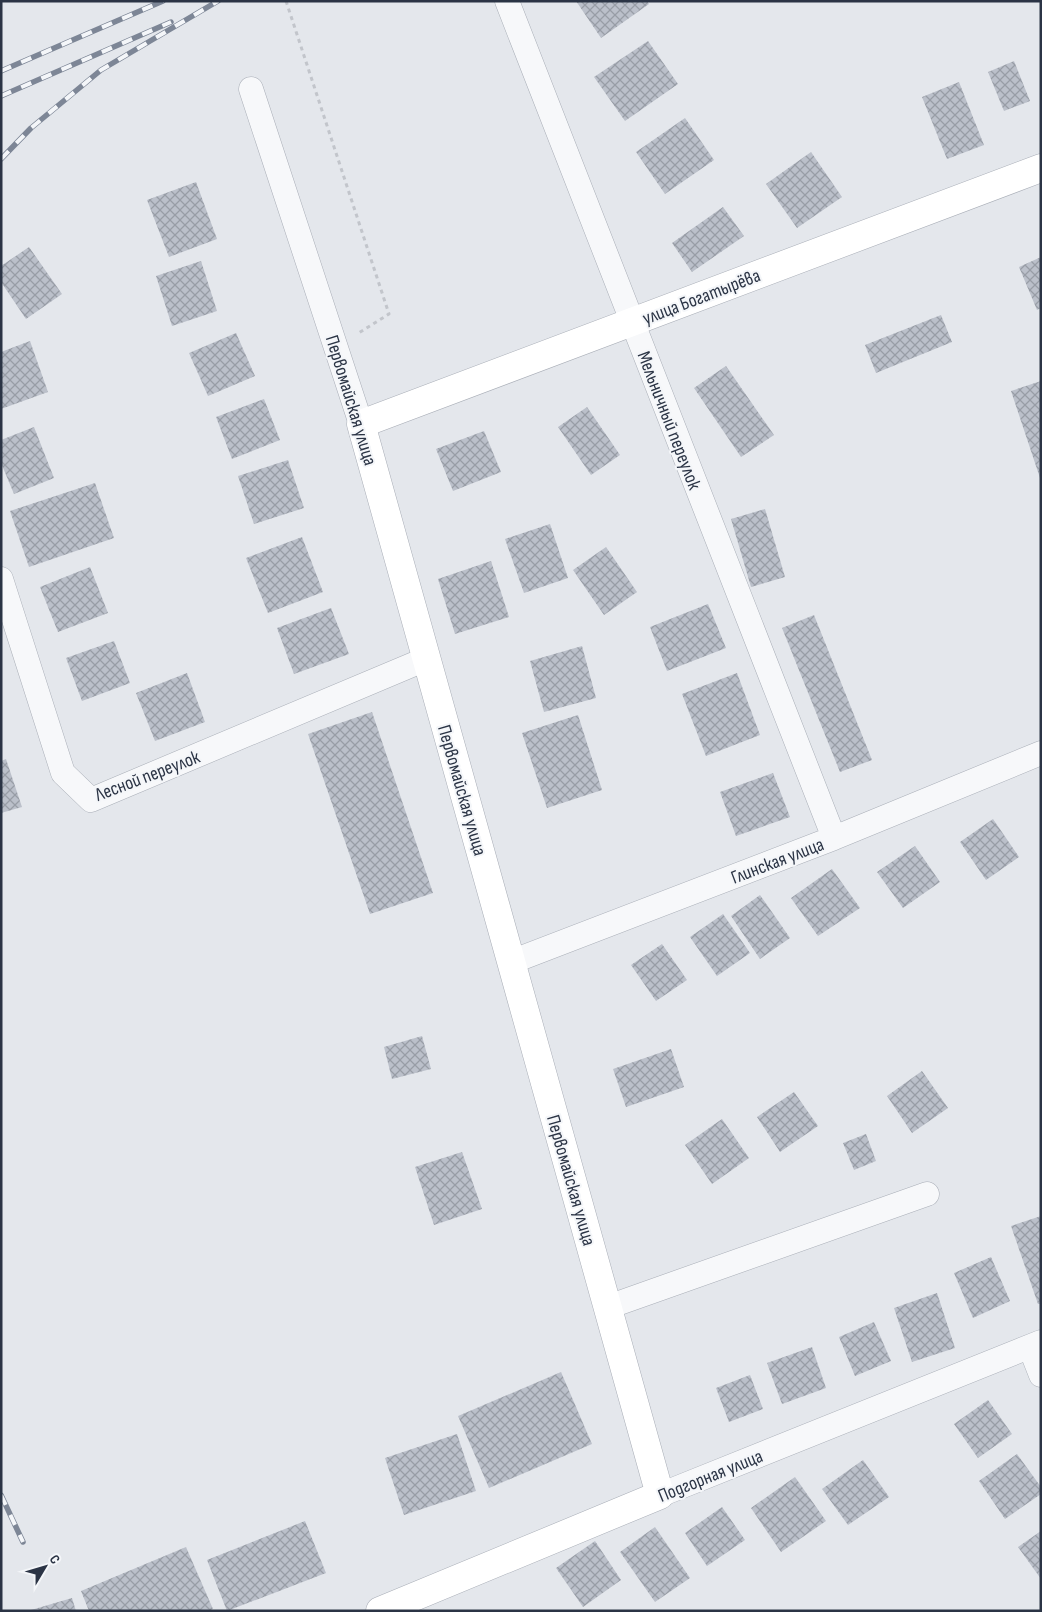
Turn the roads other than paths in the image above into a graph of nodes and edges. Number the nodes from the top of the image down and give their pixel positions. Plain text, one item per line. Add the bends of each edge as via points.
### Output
1 (507, 1) edge
2 (251, 88) dead end
3 (1041, 168) edge
4 (632, 322) junction
5 (361, 424) junction
6 (1, 579) edge
7 (426, 659) junction
8 (1041, 753) edge
9 (834, 838) junction
10 (511, 962) junction
11 (927, 1194) dead end
12 (608, 1307) junction
13 (1035, 1344) edge
14 (1041, 1375) edge
15 (660, 1495) junction
16 (396, 1608) edge

1 - 4 street, Мельничный переулок
2 - 5 street, Первомайская улица
3 - 4 street, улица Богатырёва
4 - 5 street, улица Богатырёва
4 - 9 street, Мельничный переулок
5 - 7 street, Первомайская улица
6 - 7 street, Лесной переулок via 63,773 91,800
7 - 10 street, Первомайская улица
8 - 9 street, Глинская улица
9 - 10 street, Глинская улица
10 - 12 street, Первомайская улица
11 - 12 street
12 - 15 street, Первомайская улица
13 - 14 street
13 - 15 street, Подгорная улица
15 - 16 street, Подгорная улица

